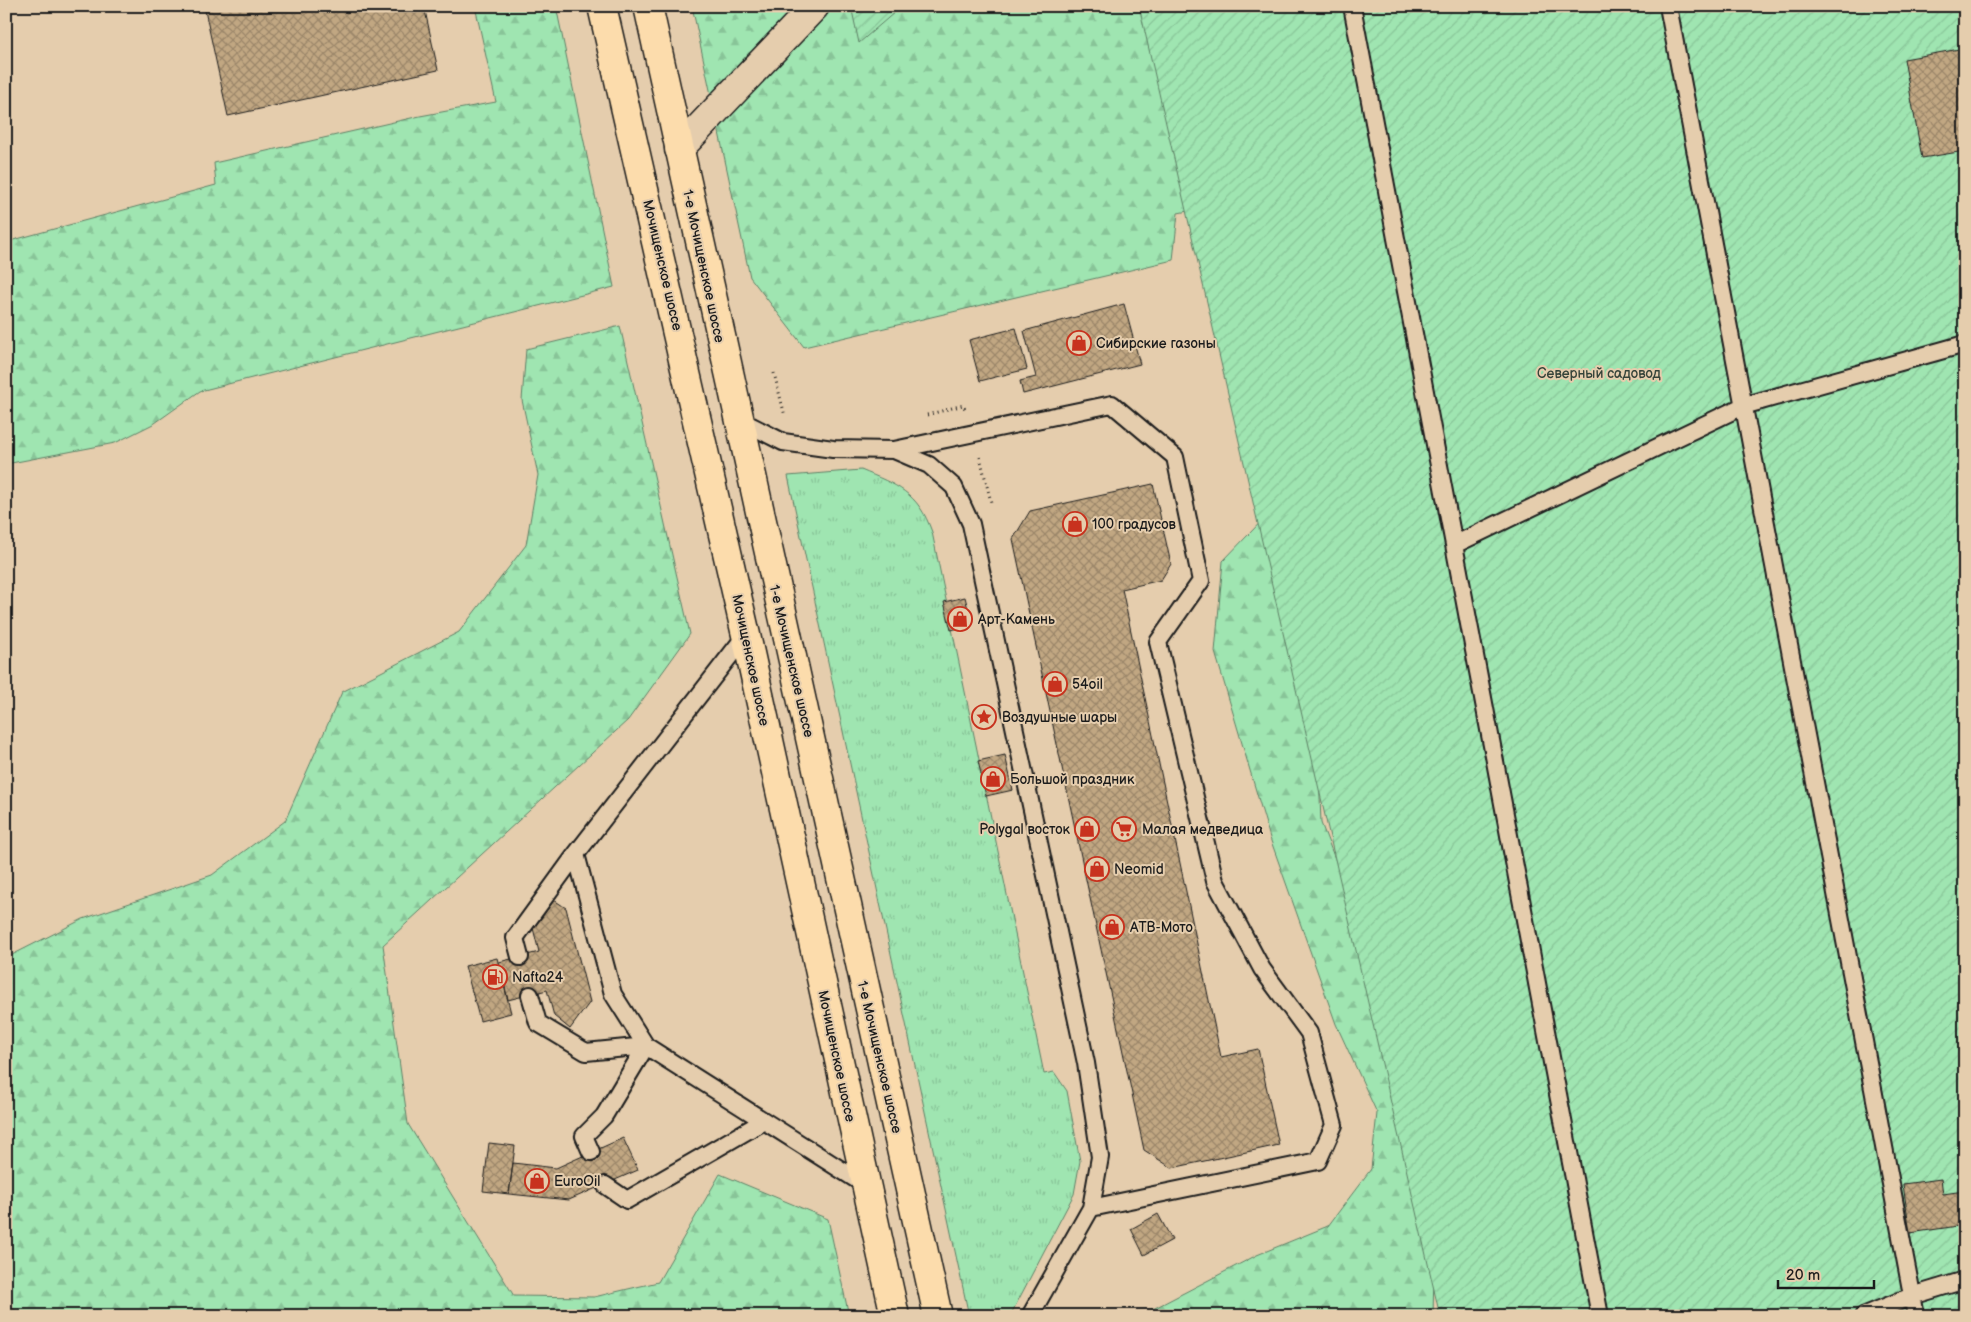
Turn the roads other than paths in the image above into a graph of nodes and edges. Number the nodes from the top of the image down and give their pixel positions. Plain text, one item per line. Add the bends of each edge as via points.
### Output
1 (602, 6) edge
2 (648, 6) edge
3 (1352, 6) edge
4 (1668, 6) edge
5 (803, 12) edge
6 (679, 149) junction
7 (1965, 344) edge
8 (1743, 406) junction
9 (738, 419) junction
10 (894, 450) junction
11 (1454, 545) junction
12 (746, 635) junction
13 (576, 854) junction
14 (520, 957) dead end
15 (530, 994) dead end
16 (646, 1046) junction
17 (764, 1120) junction
18 (591, 1152) dead end
19 (605, 1185) dead end
20 (866, 1185) junction
21 (1091, 1208) junction
22 (1965, 1280) edge
23 (1912, 1296) junction
24 (895, 1316) edge
25 (938, 1316) edge
26 (1030, 1316) edge
27 (1600, 1316) edge
28 (1863, 1316) edge
29 (1916, 1316) edge

1 - 12 main road, Мочищенское шоссе
2 - 6 main road, 1-е Мочищенское шоссе
3 - 11 lane
4 - 8 lane
5 - 6 street
6 - 9 main road, 1-е Мочищенское шоссе
7 - 8 lane
8 - 11 lane
8 - 23 lane
9 - 10 lane via 783,442 833,449
9 - 25 main road, 1-е Мочищенское шоссе
10 - 21 lane via 929,465 954,487 971,524 1086,1063 1100,1157
10 - 21 lane via 1112,404 1175,457 1201,581 1158,642 1203,833 1215,881 1262,969 1309,1033 1334,1125 1318,1161
11 - 27 lane
12 - 13 lane
12 - 20 main road, Мочищенское шоссе
13 - 14 lane via 515,938
13 - 16 lane via 613,994
15 - 16 lane via 538,1023 586,1052
16 - 17 lane
16 - 18 lane via 604,1116 584,1136
17 - 19 lane via 627,1200
17 - 20 lane
20 - 24 main road, Мочищенское шоссе
21 - 26 lane
22 - 23 lane
23 - 28 lane
23 - 29 lane

